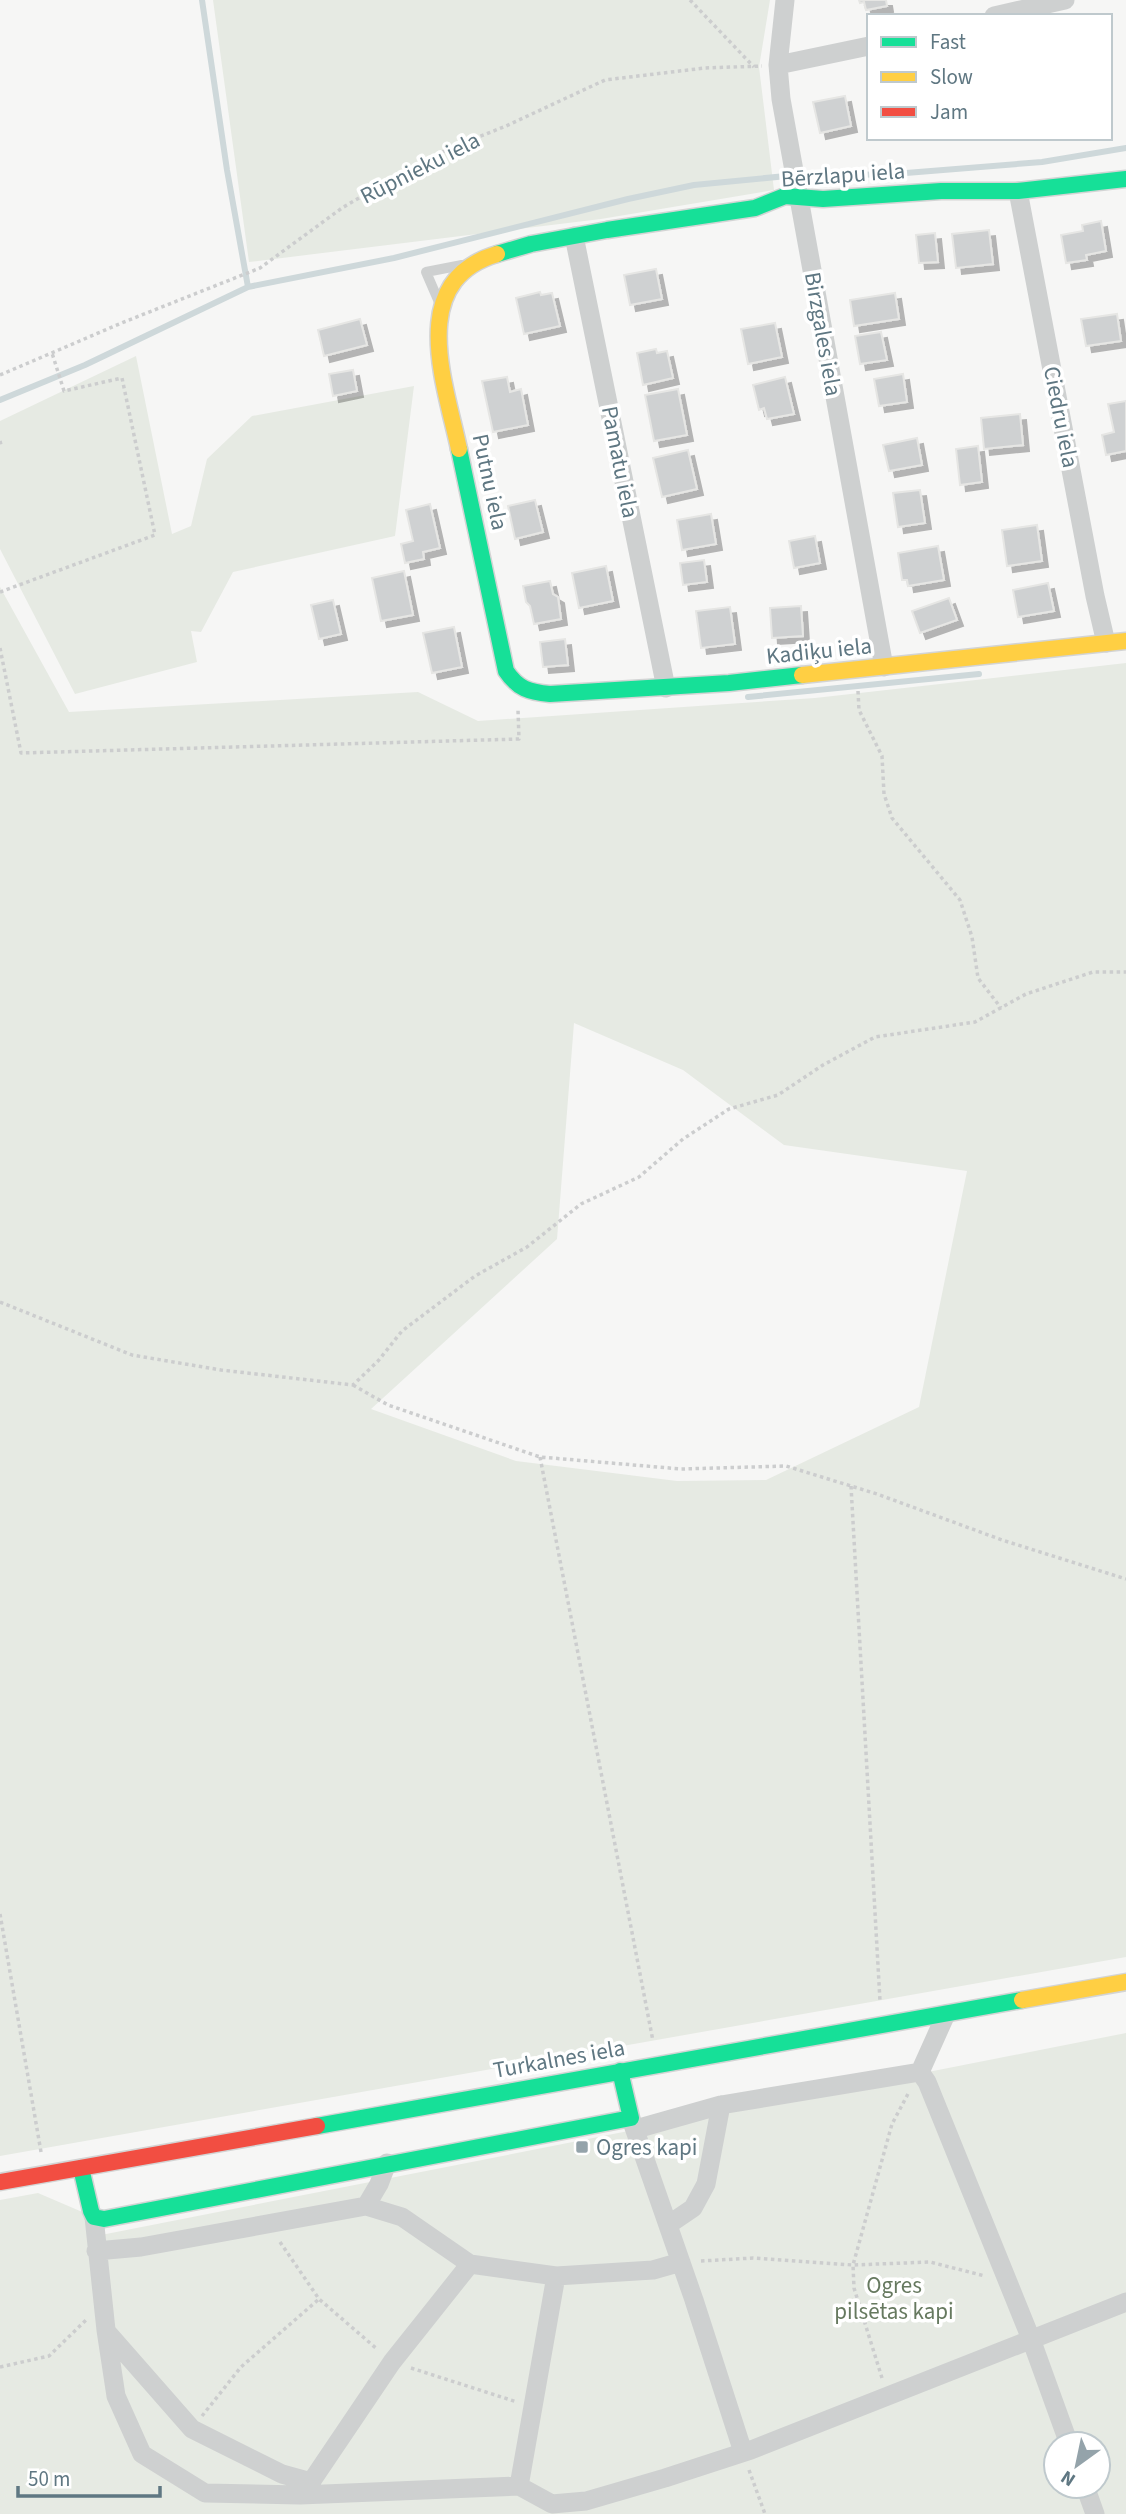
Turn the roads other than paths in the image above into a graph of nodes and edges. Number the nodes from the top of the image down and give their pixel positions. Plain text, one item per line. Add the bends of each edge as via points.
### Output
1 (785, 0) edge
2 (1065, 0) edge
3 (1003, 14) edge
4 (867, 46) edge
5 (778, 65) junction
6 (1126, 179) edge
7 (1018, 191) junction
8 (798, 195) junction
9 (574, 236) junction
10 (472, 266) junction
11 (451, 284) joint
12 (442, 305) junction
13 (1126, 641) edge
14 (1106, 643) junction
15 (884, 667) junction
16 (517, 687) joint
17 (666, 688) junction
18 (1126, 1982) edge
19 (946, 2014) junction
20 (620, 2071) junction
21 (920, 2072) junction
22 (721, 2105) junction
23 (633, 2124) junction
24 (387, 2163) junction
25 (81, 2168) junction
26 (0, 2182) edge
27 (366, 2206) junction
28 (94, 2217) junction
29 (668, 2224) junction
30 (96, 2251) junction
31 (681, 2262) junction
32 (470, 2264) junction
33 (555, 2276) junction
34 (1126, 2302) edge
35 (106, 2330) junction
36 (1031, 2339) junction
37 (1064, 2430) edge
38 (743, 2452) junction
39 (519, 2486) junction
40 (306, 2488) junction

1 - 5 street, Birzgales iela
2 - 3 street
4 - 5 street
5 - 8 street, Birzgales iela
6 - 7 street, Bērzlapu iela
7 - 8 street, Bērzlapu iela via 941,191 824,200
7 - 14 street, Ciedru iela
8 - 9 street, Bērzlapu iela via 755,208
8 - 15 street, Birzgales iela
9 - 10 street, Bērzlapu iela via 520,247
9 - 17 street, Pamatu iela
10 - 11 street, Bērzlapu iela
10 - 12 lane via 426,272
11 - 12 street, Putnu iela
12 - 16 street, Putnu iela via 440,360 506,671
13 - 14 street, Kadiķu iela
14 - 15 street, Kadiķu iela
15 - 17 street, Kadiķu iela
16 - 17 street, Kadiķu iela via 550,694
18 - 19 street, Turkalnes iela
19 - 20 street, Turkalnes iela
19 - 21 street
20 - 23 street
20 - 25 street, Turkalnes iela
21 - 22 street
21 - 36 street
22 - 23 street
22 - 29 street via 706,2184 693,2208
23 - 24 street
23 - 29 street
24 - 27 street
24 - 28 street via 104,2220
25 - 26 street, Turkalnes iela
25 - 28 street
27 - 30 street
27 - 32 street via 402,2217
28 - 30 street
29 - 31 street
30 - 35 street
31 - 33 street via 653,2270
31 - 38 street
32 - 33 street
32 - 40 street via 392,2362
33 - 39 street
34 - 36 street
35 - 40 street via 192,2429
35 - 40 street via 116,2396 142,2454 205,2494
36 - 37 street
36 - 38 street
38 - 39 street via 586,2501 552,2504
39 - 40 street

